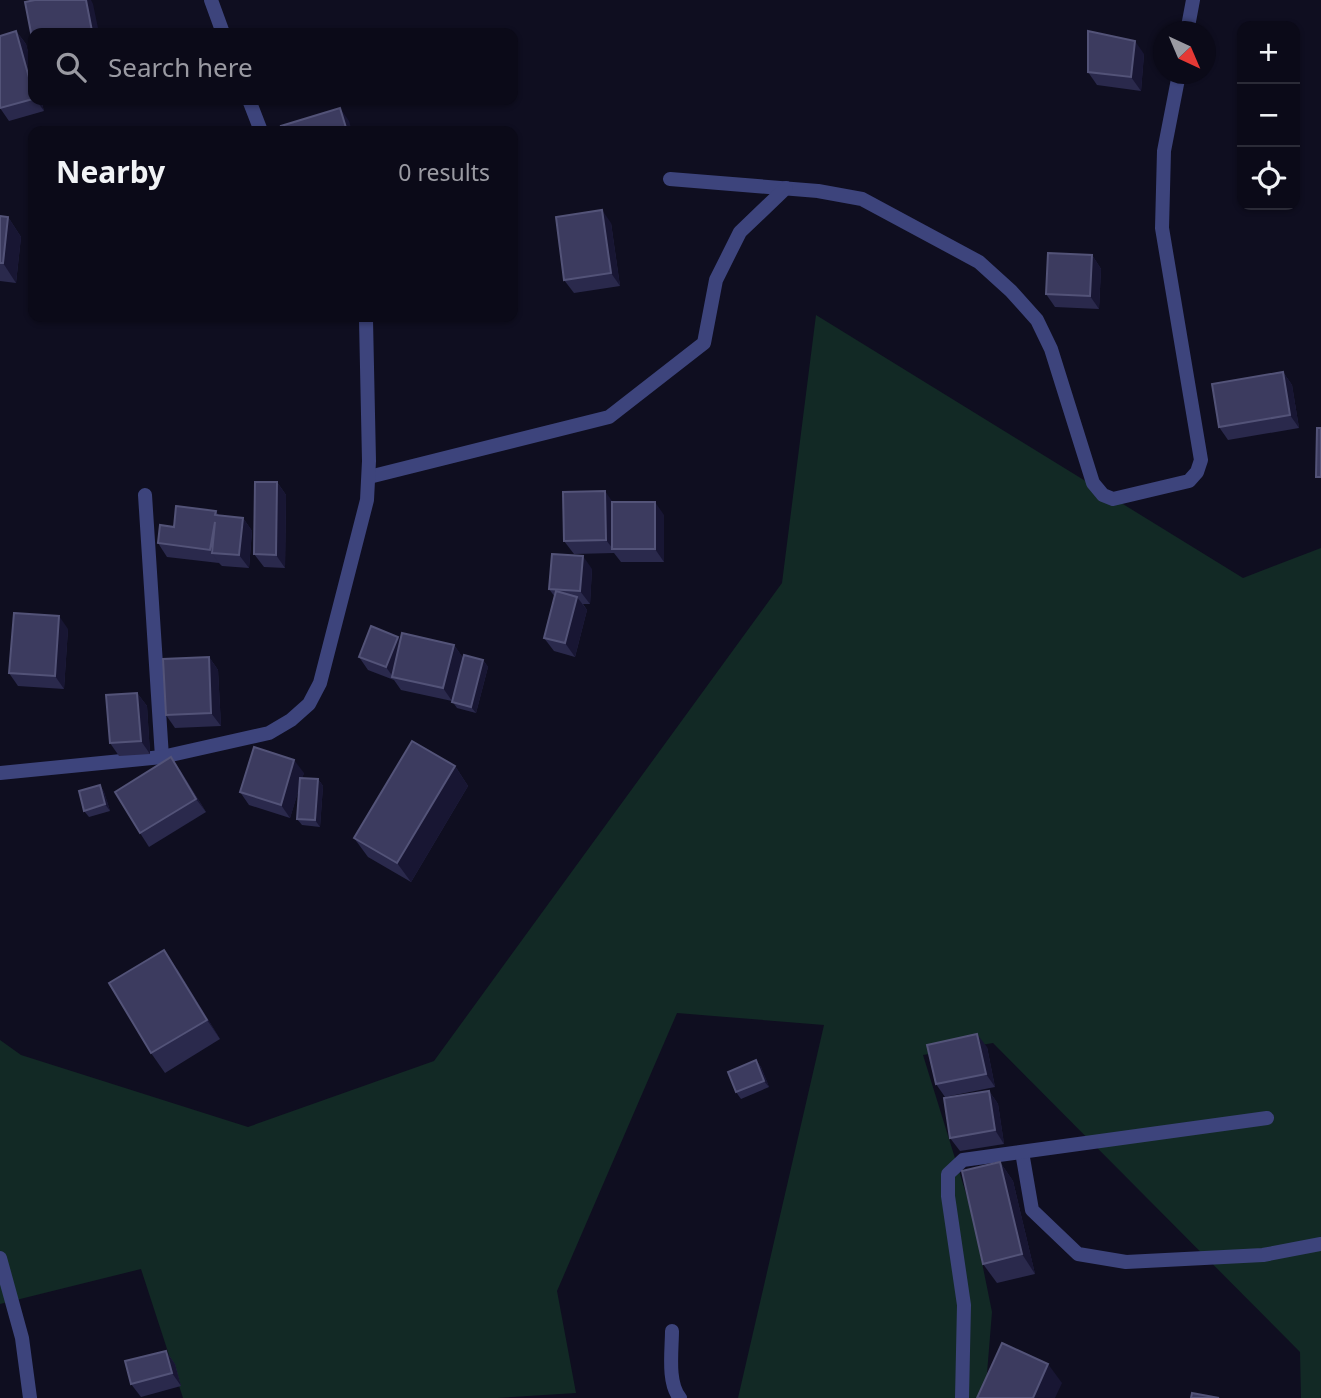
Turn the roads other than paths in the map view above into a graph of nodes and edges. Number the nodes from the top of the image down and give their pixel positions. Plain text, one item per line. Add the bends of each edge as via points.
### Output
1 (211, 0) edge
2 (1194, 0) edge
3 (1189, 21) edge
4 (221, 28) edge
5 (1177, 84) edge
6 (251, 105) edge
7 (259, 126) edge
8 (670, 179) dead end
9 (786, 188) junction
10 (366, 322) edge
11 (369, 477) junction
12 (145, 495) dead end
13 (162, 757) junction
14 (0, 773) edge
15 (1266, 1118) dead end
16 (1022, 1152) junction
17 (1321, 1244) edge
18 (1, 1265) edge
19 (672, 1331) dead end
20 (30, 1398) edge
21 (680, 1398) edge
22 (962, 1398) edge

1 - 4 street
2 - 3 street
5 - 9 street via 1164,151 1162,228 1200,460 1189,481 1113,499 1103,495 1093,483 1051,349 1037,320 1011,291 979,262 862,198
6 - 7 street
8 - 9 street
9 - 11 street via 740,232 716,280 704,343 610,417
10 - 11 street
11 - 13 street via 320,682 309,704 269,733
12 - 13 street
13 - 14 street
15 - 16 street
16 - 17 street via 1032,1210 1077,1254 1126,1262 1262,1255
16 - 22 street via 963,1160 948,1174 964,1305
18 - 20 street via 22,1338
19 - 21 street via 672,1378

